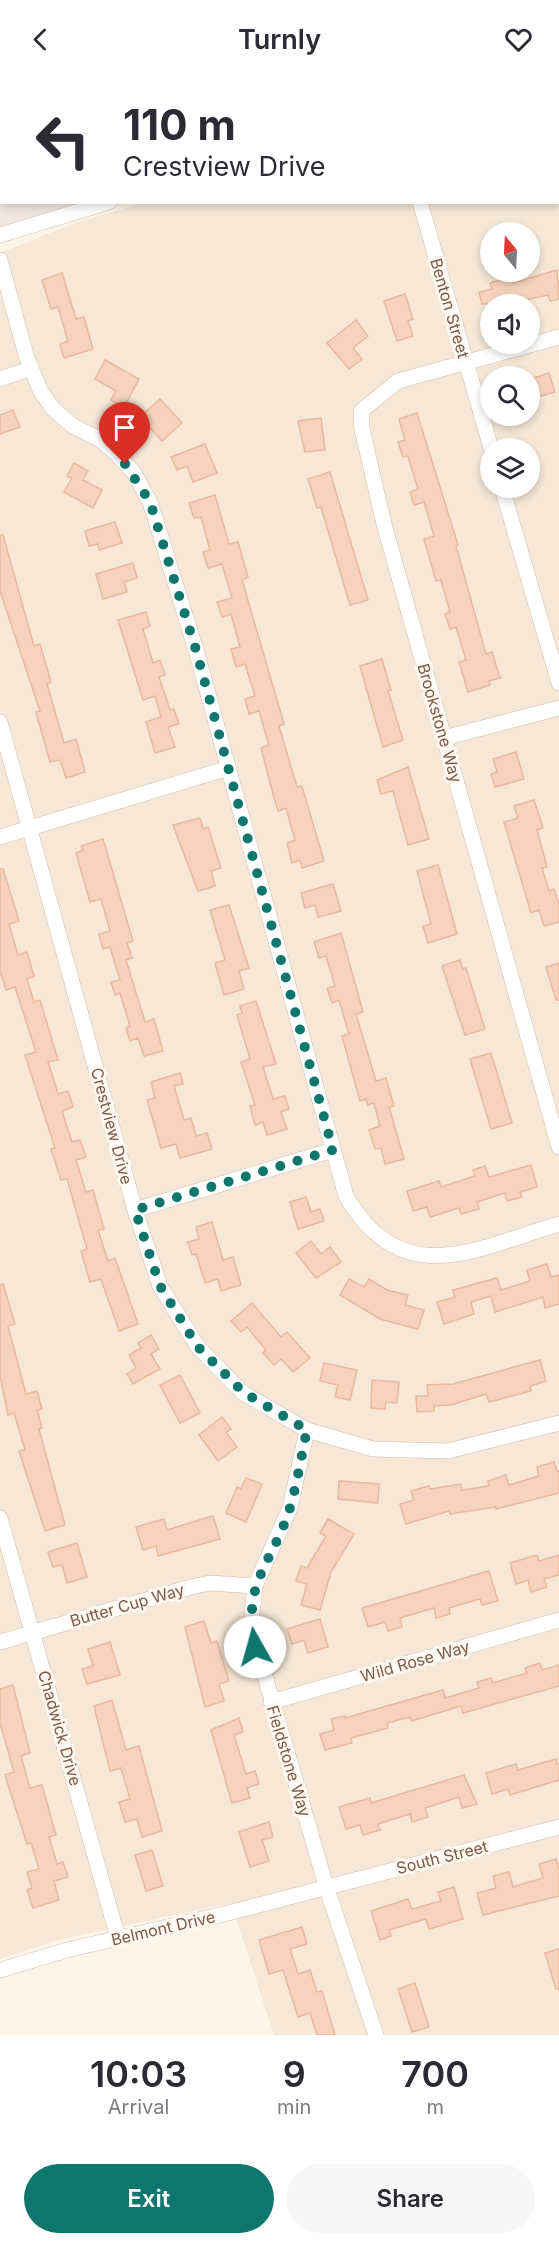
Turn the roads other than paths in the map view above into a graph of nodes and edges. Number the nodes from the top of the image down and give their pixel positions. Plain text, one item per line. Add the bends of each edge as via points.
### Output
1 (102, 204) edge
2 (421, 204) edge
3 (0, 235) edge
4 (0, 260) edge
5 (559, 337) edge
6 (465, 361) junction
7 (30, 369) junction
8 (0, 379) edge
9 (488, 438) edge
10 (505, 498) edge
11 (559, 683) edge
12 (559, 708) edge
13 (0, 722) edge
14 (444, 738) junction
15 (228, 768) junction
16 (30, 829) junction
17 (0, 837) edge
18 (559, 1147) edge
19 (333, 1150) junction
20 (135, 1210) junction
21 (559, 1224) edge
22 (559, 1423) edge
23 (307, 1430) junction
24 (0, 1518) edge
25 (255, 1586) junction
26 (559, 1620) edge
27 (32, 1633) junction
28 (0, 1642) edge
29 (271, 1702) junction
30 (559, 1827) edge
31 (326, 1886) junction
32 (118, 1938) junction
33 (0, 1970) edge
34 (375, 2035) edge

1 - 3 street
2 - 6 street, Benton Street
4 - 7 street
5 - 6 street
6 - 9 street, Benton Street
6 - 14 street, Brookstone Way via 398,381 361,411 384,524
7 - 8 street
7 - 15 street via 53,409 117,454 134,473 150,502
10 - 11 street
12 - 14 street
13 - 16 street, Crestview Drive
14 - 18 street, Brookstone Way
15 - 16 street
15 - 19 street
16 - 17 street
16 - 20 street, Crestview Drive
19 - 20 street
19 - 21 street via 346,1196 360,1221 390,1246 410,1254 449,1257
20 - 23 street, Crestview Drive via 160,1286 198,1347 243,1392
22 - 23 street, Crestview Drive via 448,1451 373,1449
23 - 25 street, Fieldstone Way via 290,1508
24 - 27 street, Chadwick Drive
25 - 27 street, Butter Cup Way via 220,1583 191,1587
25 - 29 street, Fieldstone Way via 253,1635
26 - 29 street, Wild Rose Way
27 - 28 street, Butter Cup Way
27 - 32 street, Chadwick Drive
29 - 31 street, Fieldstone Way
30 - 31 street, South Street
31 - 32 street, Belmont Drive
31 - 34 street, Fieldstone Way
32 - 33 street, Belmont Drive

